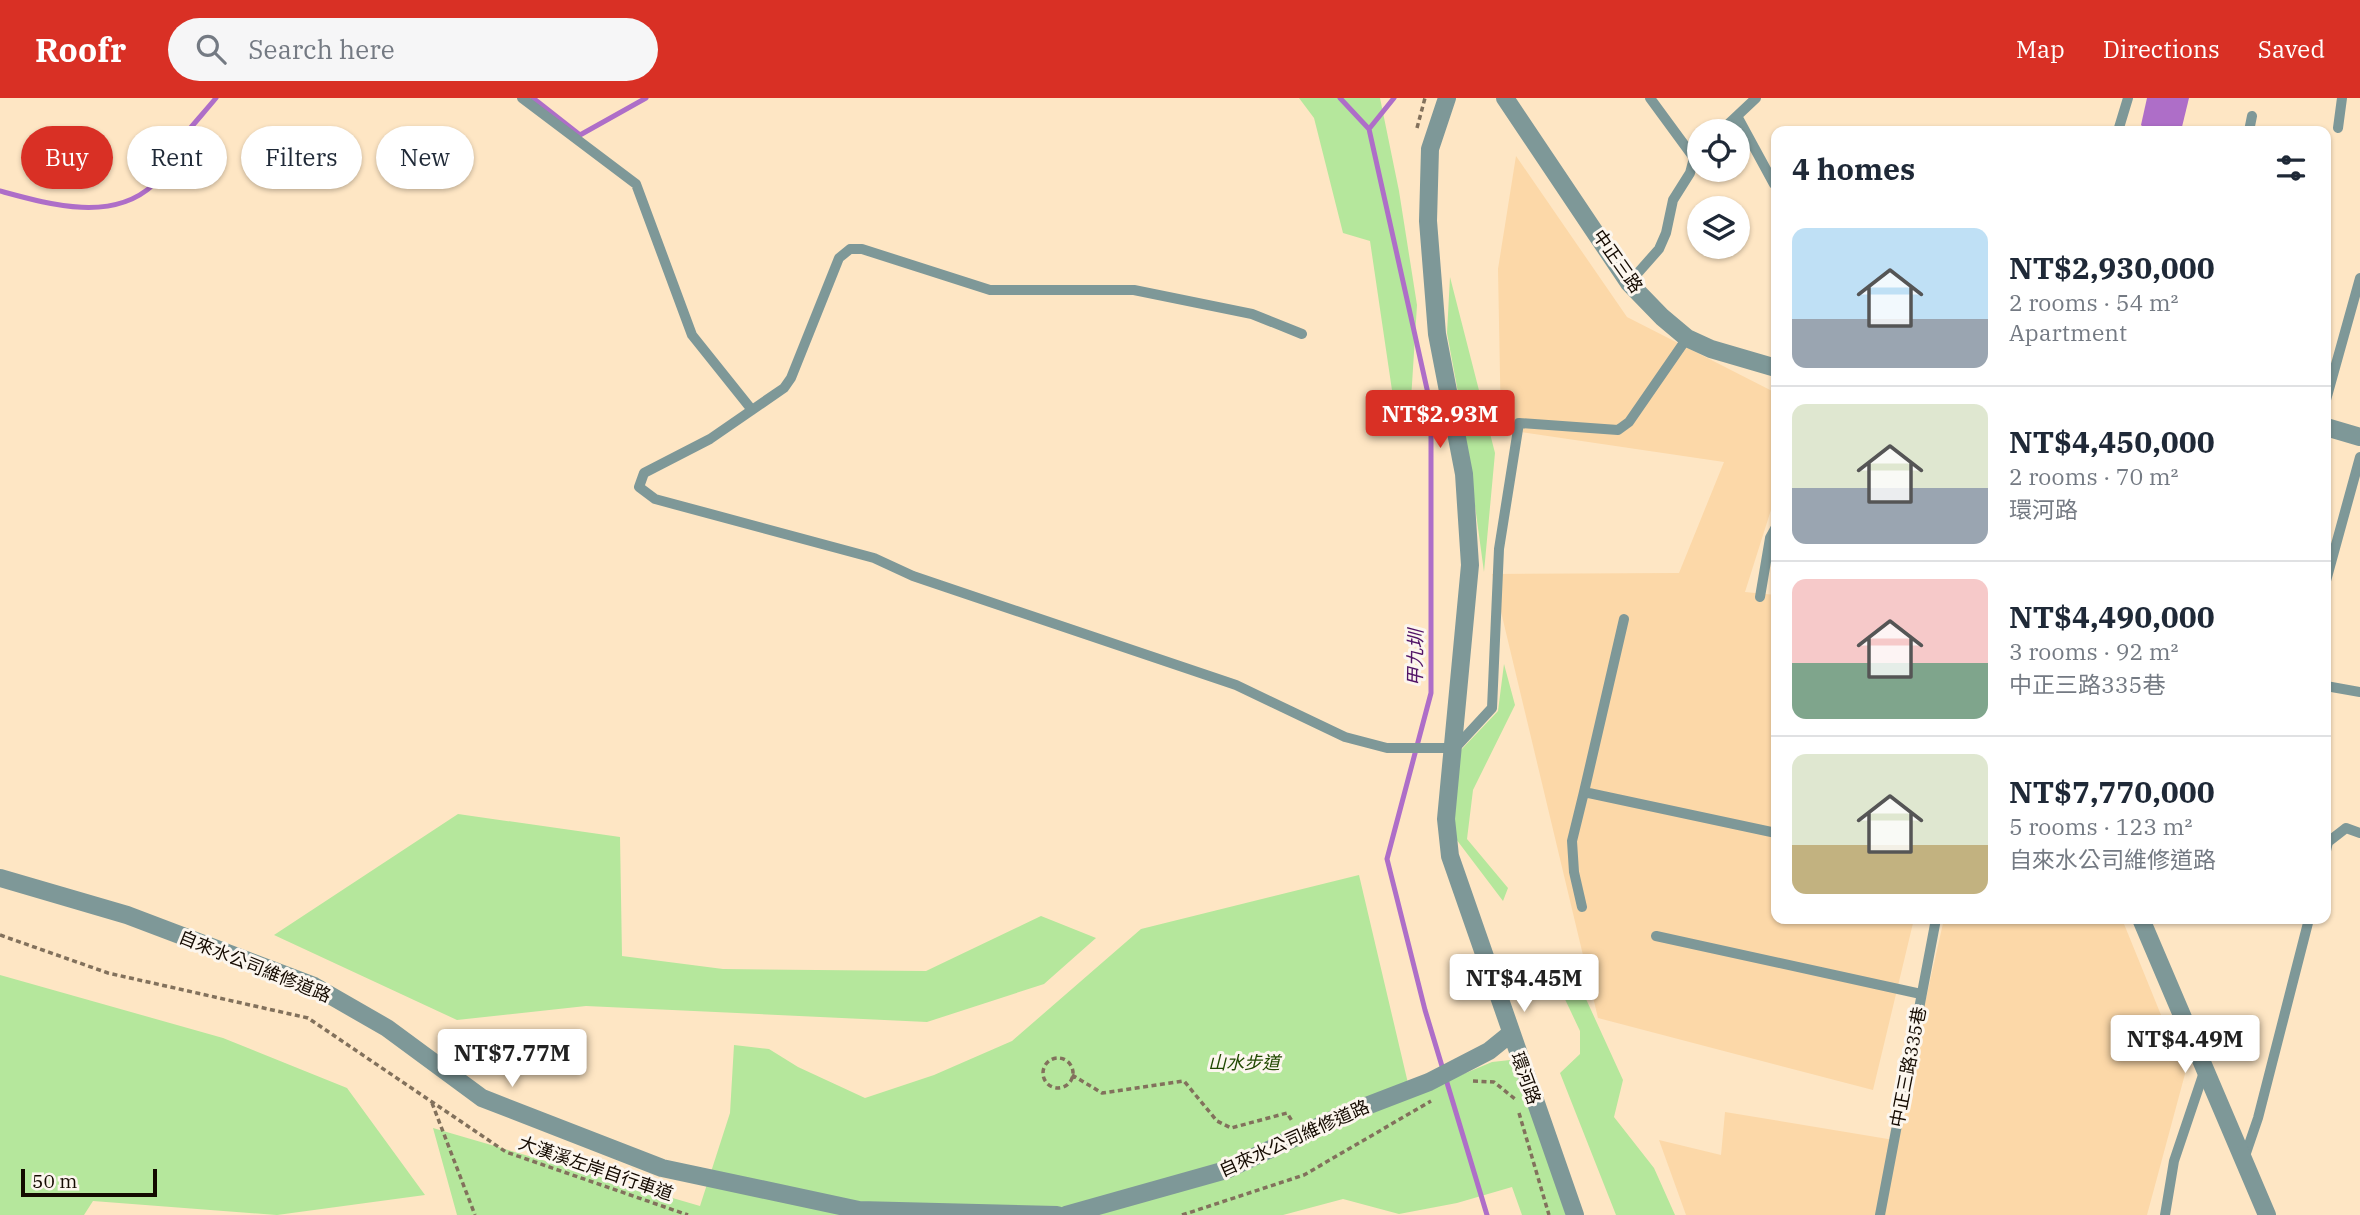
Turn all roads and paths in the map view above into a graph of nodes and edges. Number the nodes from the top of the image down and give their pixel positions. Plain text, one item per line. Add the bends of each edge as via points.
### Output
1 (522, 98) edge
2 (1425, 98) edge
3 (1447, 98) edge
4 (1505, 98) edge
5 (1650, 98) edge
6 (1756, 98) edge
7 (2127, 98) edge
8 (2342, 98) edge
9 (1737, 116) junction
10 (2252, 116) dead end
11 (1734, 119) edge
12 (2119, 126) edge
13 (2250, 126) edge
14 (2337, 128) dead end
15 (1417, 131) dead end
16 (1687, 143) edge
17 (1687, 178) edge
18 (1771, 178) edge
19 (2360, 278) edge
20 (1629, 283) junction
21 (1302, 334) dead end
22 (1687, 338) junction
23 (1771, 367) edge
24 (2331, 382) edge
25 (752, 410) junction
26 (2331, 428) edge
27 (2360, 437) edge
28 (2360, 457) edge
29 (1771, 536) edge
30 (2331, 548) edge
31 (1760, 597) dead end
32 (1624, 619) dead end
33 (2331, 687) edge
34 (2360, 692) edge
35 (1455, 748) junction
36 (1584, 792) junction
37 (1771, 832) edge
38 (2360, 833) edge
39 (2331, 840) edge
40 (0, 878) edge
41 (1582, 907) dead end
42 (1935, 924) edge
43 (2143, 924) edge
44 (2308, 924) edge
45 (0, 935) edge
46 (1656, 936) dead end
47 (1922, 993) junction
48 (1510, 1034) junction
49 (2204, 1072) junction
50 (1072, 1075) junction
51 (1475, 1080) dead end
52 (1512, 1087) dead end
53 (1432, 1091) junction
54 (1514, 1096) junction
55 (431, 1102) junction
56 (1300, 1135) junction
57 (2244, 1160) junction
58 (475, 1215) edge
59 (688, 1215) edge
60 (1057, 1215) edge
61 (1066, 1215) edge
62 (1182, 1215) edge
63 (1549, 1215) edge
64 (1575, 1215) edge
65 (1880, 1215) edge
66 (2165, 1215) edge
67 (2267, 1215) edge

1 - 25 lane via 636,184 692,335
2 - 15 path
3 - 35 street, 環河路 via 1430,149 1429,221 1437,334 1464,474 1471,565
4 - 20 street, 中正三路
5 - 16 lane
6 - 9 lane
7 - 12 lane
8 - 14 lane
9 - 11 lane
9 - 18 lane
10 - 13 lane
17 - 20 lane via 1673,200 1659,249
19 - 24 lane
20 - 22 street, 中正三路
21 - 25 lane via 1252,314 1134,290 990,290 850,249 839,258 791,378 774,398
22 - 23 street, 中正三路
22 - 35 lane via 1629,422 1618,430 1519,423 1499,549 1492,708
25 - 35 lane via 710,439 644,473 639,487 667,503 874,558 913,576 1236,685 1345,737 1397,748
26 - 27 street
28 - 30 lane
29 - 31 lane
32 - 36 lane
33 - 34 lane
35 - 48 street, 環河路 via 1447,819 1450,856
36 - 37 lane
36 - 41 lane via 1572,841
38 - 39 lane via 2346,828
40 - 60 street, 自來水公司維修道路 via 127,915 314,986 387,1028 482,1098 662,1168 859,1210
42 - 47 lane, 中正三路335巷
43 - 49 street
44 - 57 lane
45 - 55 path, 大漢溪左岸自行車道 via 108,973 308,1018
46 - 47 lane
47 - 65 lane, 中正三路335巷
48 - 53 street, 自來水公司維修道路
48 - 64 street, 環河路
49 - 57 street
49 - 66 lane via 2174,1161
50 - 50 path via 1067,1084 1053,1086 1045,1080 1043,1070 1051,1059 1060,1058 1068,1063
50 - 56 path via 1102,1093 1184,1082 1217,1121 1231,1128 1287,1113
51 - 54 path via 1493,1082
52 - 54 path
53 - 56 street, 自來水公司維修道路
53 - 62 path via 1304,1175
54 - 63 path
55 - 58 path
55 - 59 path, 大漢溪左岸自行車道 via 506,1152
56 - 61 street, 自來水公司維修道路 via 1227,1170
57 - 67 street

